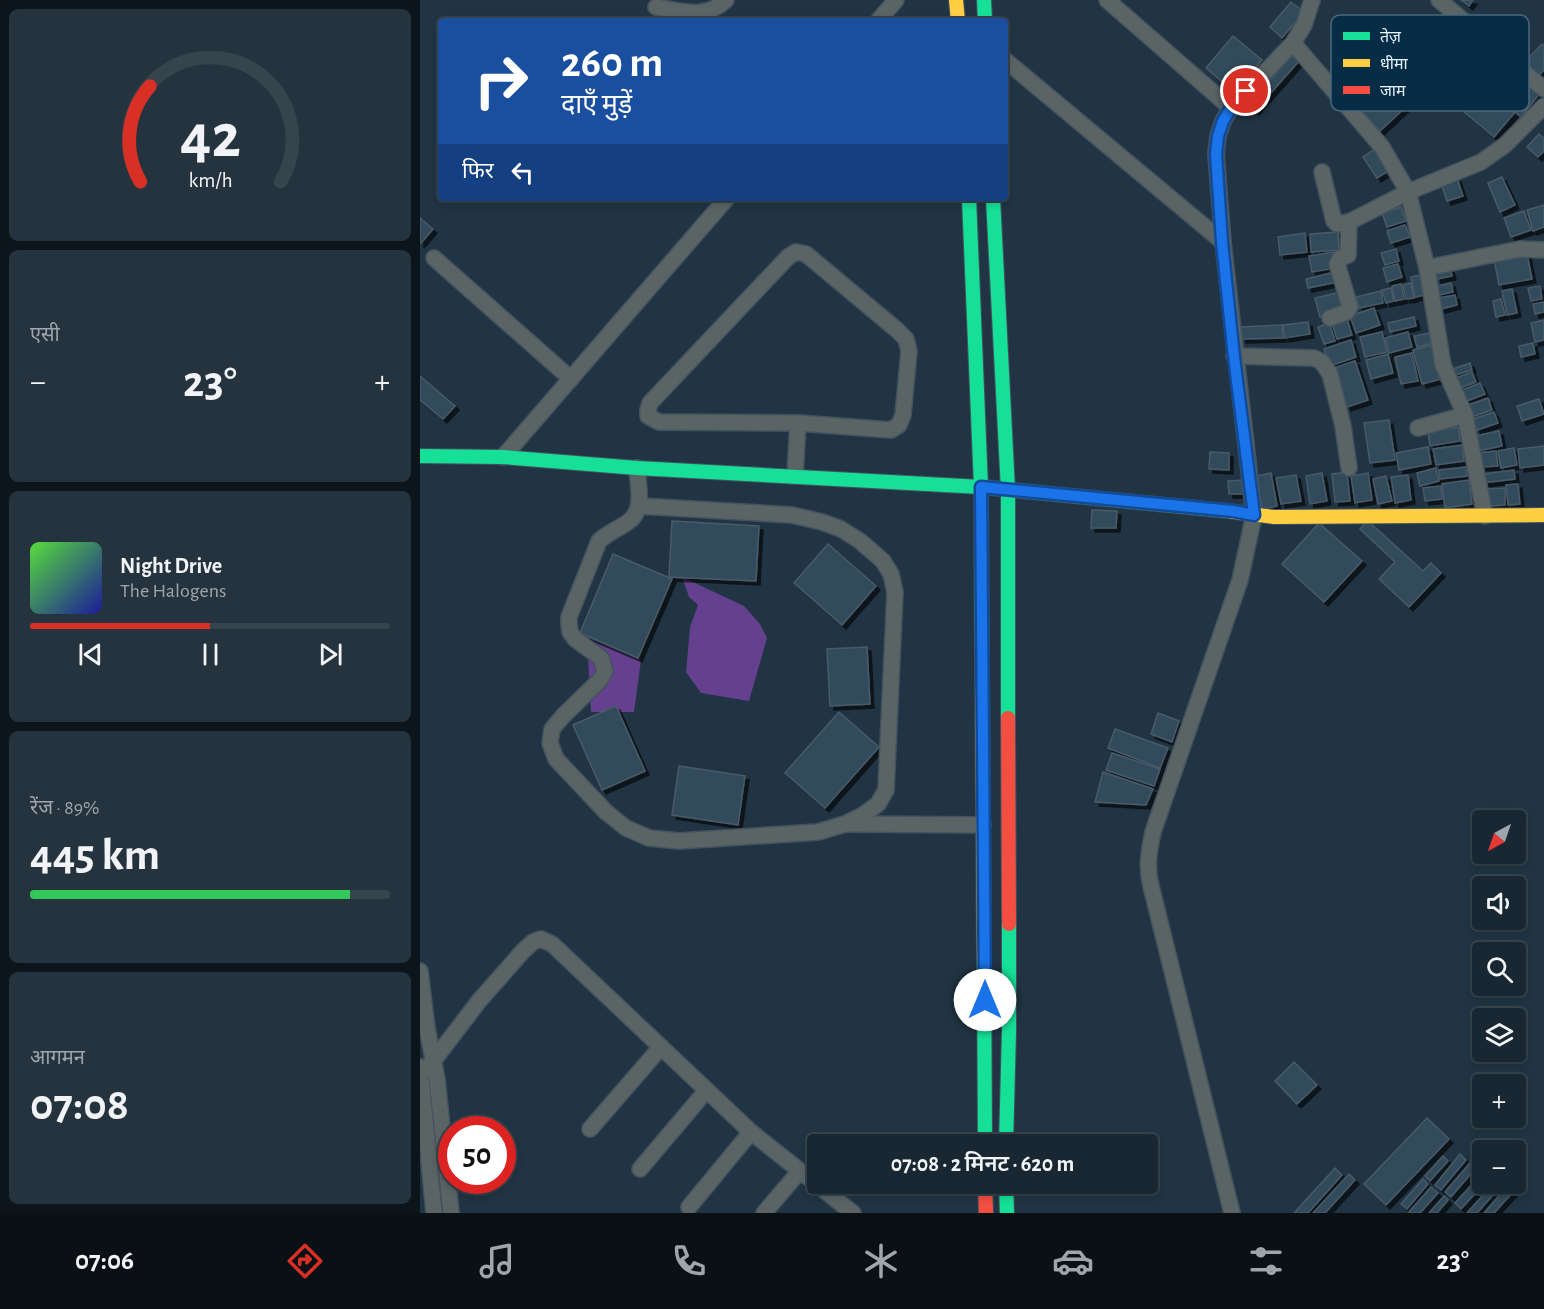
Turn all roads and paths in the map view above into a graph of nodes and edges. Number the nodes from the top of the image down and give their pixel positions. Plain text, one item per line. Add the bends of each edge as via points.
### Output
1 (726, 0) edge
2 (896, 0) edge
3 (956, 0) edge
4 (984, 0) edge
5 (1107, 0) edge
6 (1312, 0) edge
7 (1439, 0) edge
8 (653, 4) edge
9 (1457, 15) edge
10 (666, 18) edge
11 (881, 18) edge
12 (958, 18) edge
13 (985, 18) edge
14 (1293, 43) junction
15 (1008, 63) edge
16 (1529, 76) edge
17 (1331, 87) edge
18 (1544, 89) edge
19 (1544, 106) edge
20 (1231, 108) junction
21 (1351, 111) edge
22 (1322, 172) dead end
23 (1408, 192) junction
24 (724, 201) edge
25 (969, 201) edge
26 (993, 201) edge
27 (1349, 222) junction
28 (1222, 242) junction
29 (1543, 248) edge
30 (434, 258) dead end
31 (1427, 268) junction
32 (1330, 318) dead end
33 (1234, 357) junction
34 (571, 380) junction
35 (1465, 415) junction
36 (798, 423) junction
37 (1418, 428) dead end
38 (420, 456) edge
39 (503, 457) junction
40 (637, 468) junction
41 (1349, 468) dead end
42 (795, 476) junction
43 (981, 487) junction
44 (1008, 490) junction
45 (640, 506) junction
46 (1254, 515) junction
47 (1544, 515) edge
48 (1485, 516) junction
49 (845, 824) junction
50 (983, 825) junction
51 (420, 971) edge
52 (422, 1005) edge
53 (423, 1029) edge
54 (661, 1047) junction
55 (424, 1069) edge
56 (706, 1091) junction
57 (590, 1129) dead end
58 (751, 1132) junction
59 (985, 1134) edge
60 (1006, 1134) edge
61 (640, 1169) dead end
62 (799, 1172) junction
63 (986, 1194) edge
64 (1006, 1194) edge
65 (688, 1208) dead end
66 (434, 1213) edge
67 (451, 1213) edge
68 (764, 1213) edge
69 (853, 1213) edge
70 (986, 1213) edge
71 (1007, 1213) edge
72 (1232, 1213) edge

1 - 8 street via 713,11 694,14
2 - 11 street
3 - 12 main road
4 - 13 main road
5 - 20 street
6 - 14 street
7 - 9 street
8 - 10 street
14 - 17 street
14 - 20 street
15 - 28 street
16 - 18 street
19 - 23 street via 1493,154
20 - 28 street via 1221,128 1216,154
21 - 23 street via 1382,147
22 - 27 street via 1334,220 1337,224
23 - 27 street
23 - 31 street
24 - 34 street
25 - 43 main road
26 - 44 main road
27 - 32 street via 1348,255 1337,264 1350,307
28 - 33 street
29 - 31 street
30 - 34 street
31 - 35 street via 1443,365
33 - 41 street via 1314,358 1322,362 1330,374
33 - 46 street
34 - 39 street
35 - 37 street
35 - 48 street
36 - 36 street via 659,422 648,416 650,404 796,252 806,254 897,330 906,339 909,351 899,425 891,430
36 - 42 street
38 - 39 main road
39 - 40 main road
40 - 42 main road
40 - 45 street
42 - 43 main road
43 - 44 main road
43 - 50 main road
44 - 46 main road
44 - 60 main road
45 - 49 street via 792,515 841,529 883,561 895,592 886,790 878,804
45 - 49 street via 630,521 599,541 569,617 570,632 601,658 605,671 600,681 552,729 550,743 556,759 606,812 626,828 649,838 679,841 818,832
46 - 48 main road
46 - 72 street via 1240,580 1153,832 1148,860 1151,886
47 - 48 main road
49 - 50 street
50 - 59 main road
51 - 52 street
52 - 53 street
53 - 55 street
54 - 55 street via 552,944 541,939 523,951
54 - 56 street
54 - 57 street
55 - 66 street
55 - 67 street
56 - 58 street
56 - 61 street
58 - 62 street
58 - 65 street
62 - 68 street
62 - 69 street
63 - 70 main road
64 - 71 main road

